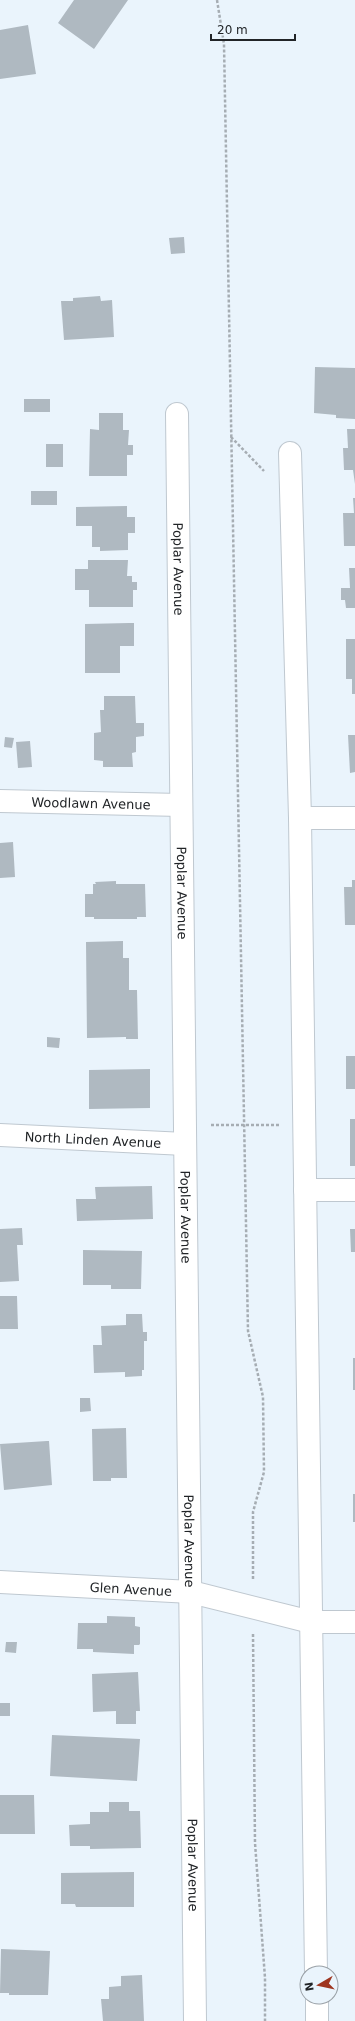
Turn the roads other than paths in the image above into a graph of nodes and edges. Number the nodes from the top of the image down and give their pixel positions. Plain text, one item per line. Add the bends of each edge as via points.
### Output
1 (177, 414) dead end
2 (290, 453) dead end
3 (0, 801) edge
4 (182, 805) junction
5 (300, 818) junction
6 (355, 818) edge
7 (185, 1134) junction
8 (0, 1135) edge
9 (305, 1190) junction
10 (355, 1190) edge
11 (0, 1582) edge
12 (191, 1592) junction
13 (311, 1622) junction
14 (355, 1622) edge
15 (316, 1965) edge
16 (317, 2005) edge
17 (195, 2021) edge
18 (317, 2021) edge

1 - 4 street, Poplar Avenue
2 - 5 street
3 - 4 street, Woodlawn Avenue
4 - 7 street, Poplar Avenue
5 - 6 street
5 - 9 street
7 - 8 street, North Linden Avenue
7 - 12 street, Poplar Avenue
9 - 10 street
9 - 13 street
11 - 12 street, Glen Avenue
12 - 13 street, Glen Avenue
12 - 17 street, Poplar Avenue
13 - 14 street, Glen Avenue
13 - 15 street
16 - 18 street

